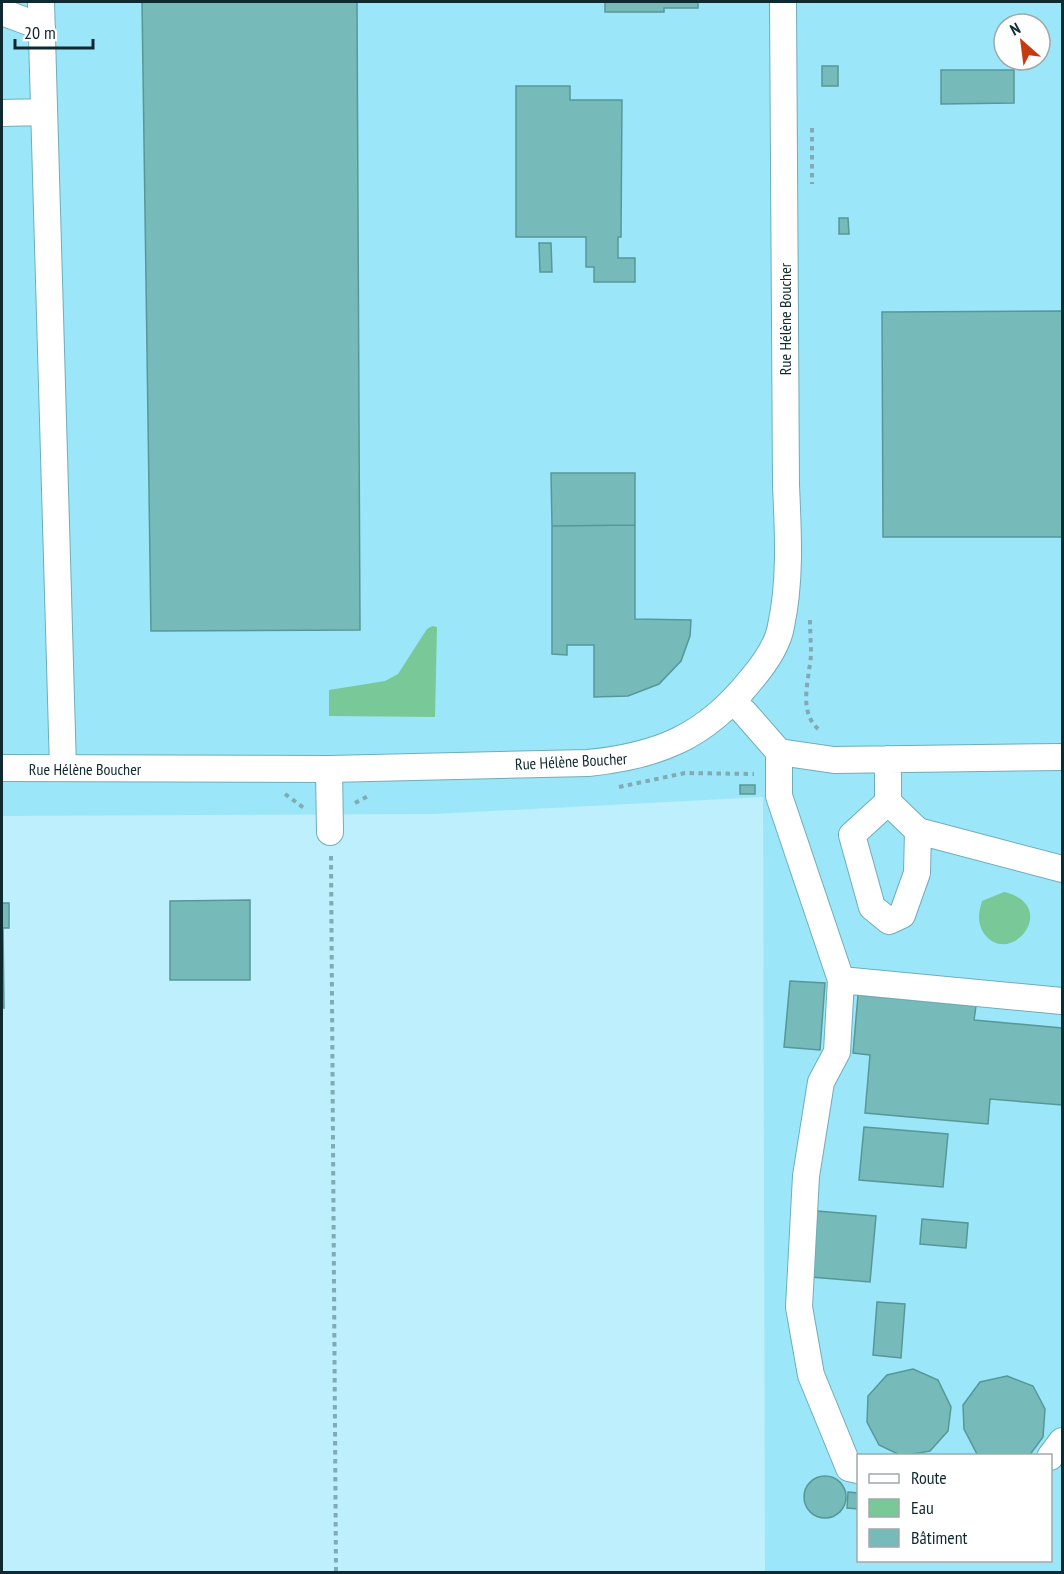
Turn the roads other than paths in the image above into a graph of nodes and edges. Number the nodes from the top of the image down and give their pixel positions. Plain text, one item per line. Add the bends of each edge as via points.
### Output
1 (41, 2) edge
2 (783, 2) edge
3 (2, 12) edge
4 (42, 27) junction
5 (44, 112) junction
6 (2, 113) edge
7 (733, 702) junction
8 (779, 752) junction
9 (1062, 757) edge
10 (888, 759) junction
11 (2, 768) edge
12 (63, 768) junction
13 (329, 769) junction
14 (888, 802) junction
15 (918, 831) junction
16 (330, 832) road end
17 (1062, 869) edge
18 (841, 980) junction
19 (1062, 1001) edge
20 (1062, 1441) edge
21 (1052, 1454) edge
22 (857, 1470) edge

1 - 4 street
2 - 7 street, Rue Hélène Boucher via 789,556 781,628 761,668
3 - 4 street
4 - 5 street
5 - 6 street
5 - 12 street
7 - 8 street
7 - 13 street, Rue Hélène Boucher via 700,730 670,746 628,759
8 - 10 street via 834,760
8 - 18 street via 778,796
9 - 10 street
10 - 14 street
11 - 12 street, Rue Hélène Boucher
12 - 13 street, Rue Hélène Boucher
13 - 16 street
14 - 15 street
14 - 15 street via 852,835 872,907 889,921 902,915 917,873
15 - 17 street
18 - 19 street
18 - 22 street via 837,1052 821,1082 806,1176 799,1307 811,1376 849,1468
20 - 21 street

